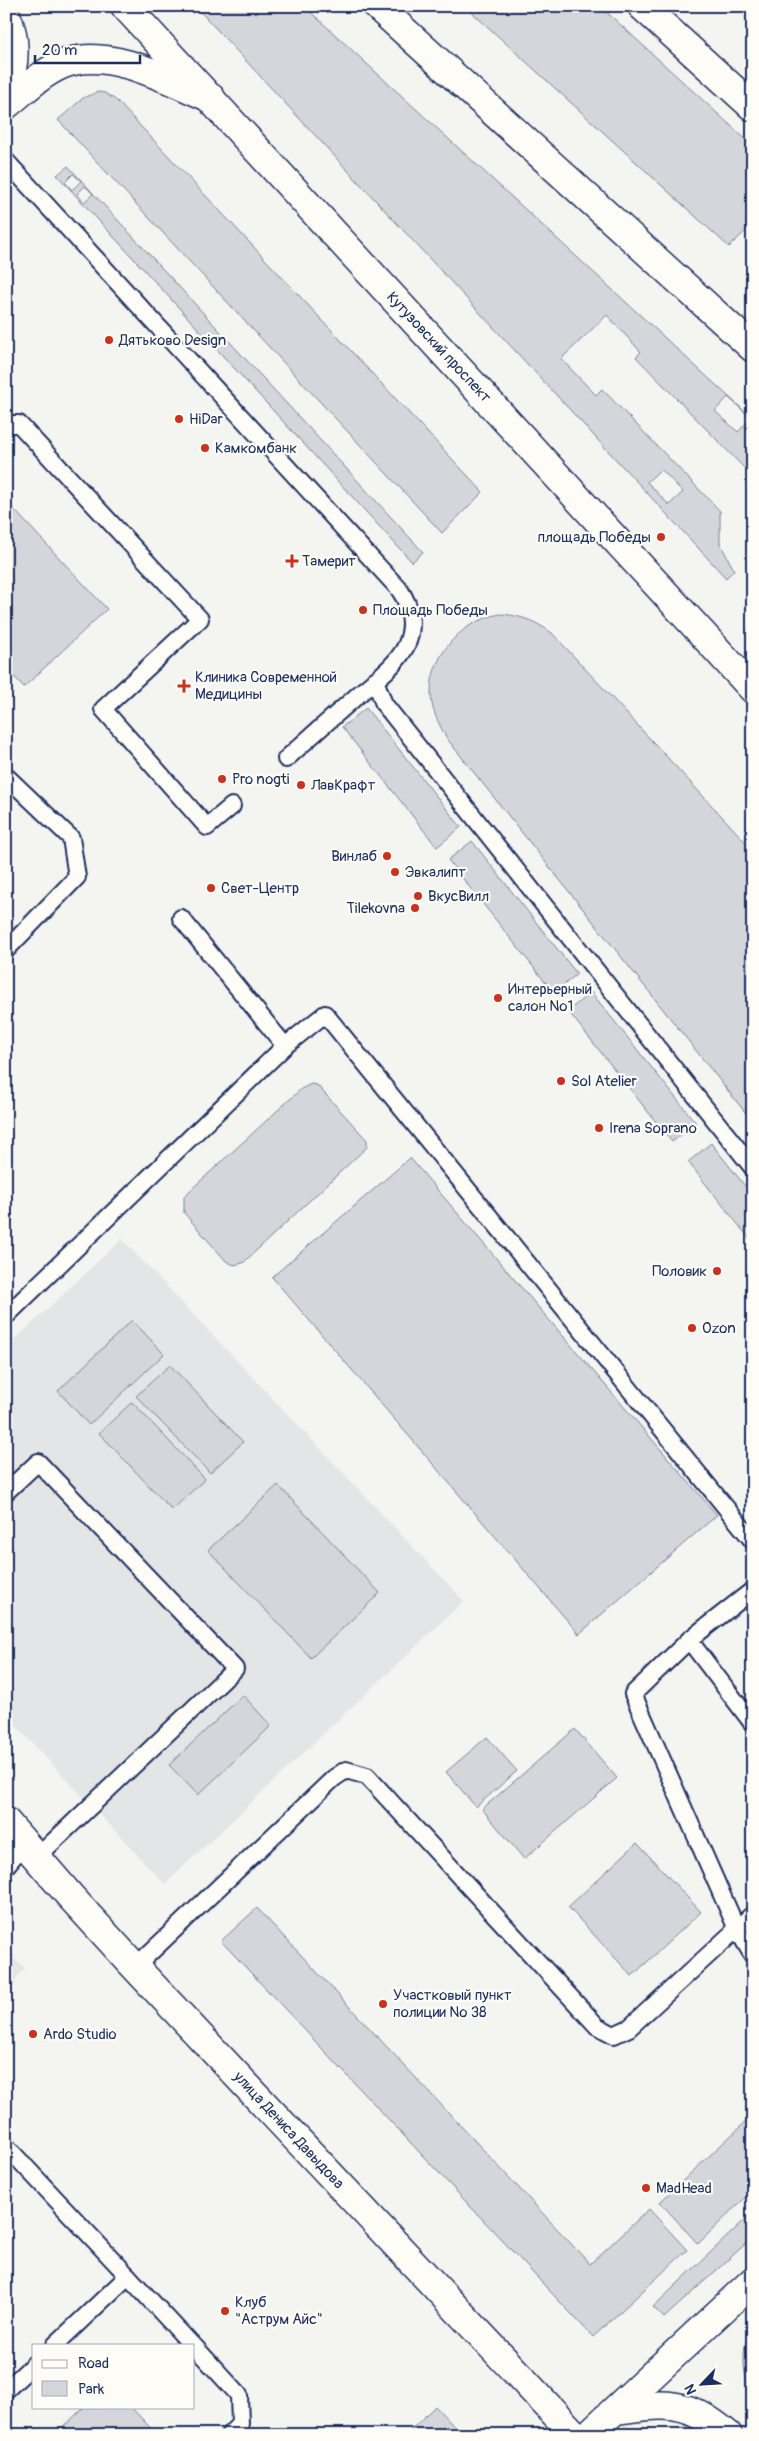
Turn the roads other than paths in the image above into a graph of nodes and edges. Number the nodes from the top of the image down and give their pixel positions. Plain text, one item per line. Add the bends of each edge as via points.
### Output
1 (125, 6) edge
2 (377, 6) edge
3 (642, 6) edge
4 (6, 15) edge
5 (6, 92) edge
6 (211, 98) junction
7 (6, 105) edge
8 (753, 107) edge
9 (6, 161) edge
10 (753, 348) edge
11 (6, 424) edge
12 (376, 680) junction
13 (753, 689) edge
14 (286, 759) dead end
15 (6, 776) edge
16 (232, 806) dead end
17 (181, 918) dead end
18 (6, 950) edge
19 (285, 1046) junction
20 (753, 1168) edge
21 (6, 1316) edge
22 (6, 1492) edge
23 (753, 1541) edge
24 (753, 1590) edge
25 (689, 1640) junction
26 (753, 1724) edge
27 (6, 1822) edge
28 (22, 1844) edge
29 (6, 1866) edge
30 (753, 1914) edge
31 (737, 1929) junction
32 (753, 1956) edge
33 (135, 1967) junction
34 (6, 2146) edge
35 (128, 2276) junction
36 (753, 2281) edge
37 (56, 2344) edge
38 (191, 2344) edge
39 (195, 2348) edge
40 (32, 2366) edge
41 (6, 2390) edge
42 (616, 2410) junction
43 (229, 2435) edge
44 (575, 2435) edge
45 (588, 2435) edge
46 (728, 2435) edge

1 - 6 street, Кутузовский проспект
2 - 10 street
3 - 8 street
4 - 5 street via 14,54 12,77
6 - 7 street via 130,65 92,60 69,62 48,72
6 - 13 street, Кутузовский проспект
9 - 12 lane via 399,589 411,614 410,631 405,647
11 - 16 lane via 19,424 200,620 103,708 207,827
12 - 14 lane
12 - 20 lane via 384,704
15 - 18 lane via 71,838 77,877
17 - 19 lane
19 - 21 lane
19 - 23 lane via 325,1014
22 - 28 lane via 38,1462 235,1669
24 - 25 lane
25 - 26 lane
25 - 31 lane via 634,1694
27 - 28 street, улица Дениса Давыдова
28 - 29 lane
28 - 33 street, улица Дениса Давыдова
30 - 31 lane
31 - 32 lane
31 - 33 lane via 629,2028 614,2035 597,2026 367,1776 346,1770
33 - 44 street, улица Дениса Давыдова
34 - 35 lane
35 - 37 lane
35 - 38 lane
36 - 42 street
39 - 43 lane via 239,2395 240,2424
40 - 41 lane
42 - 45 street
42 - 46 street via 659,2404 687,2408 711,2420

